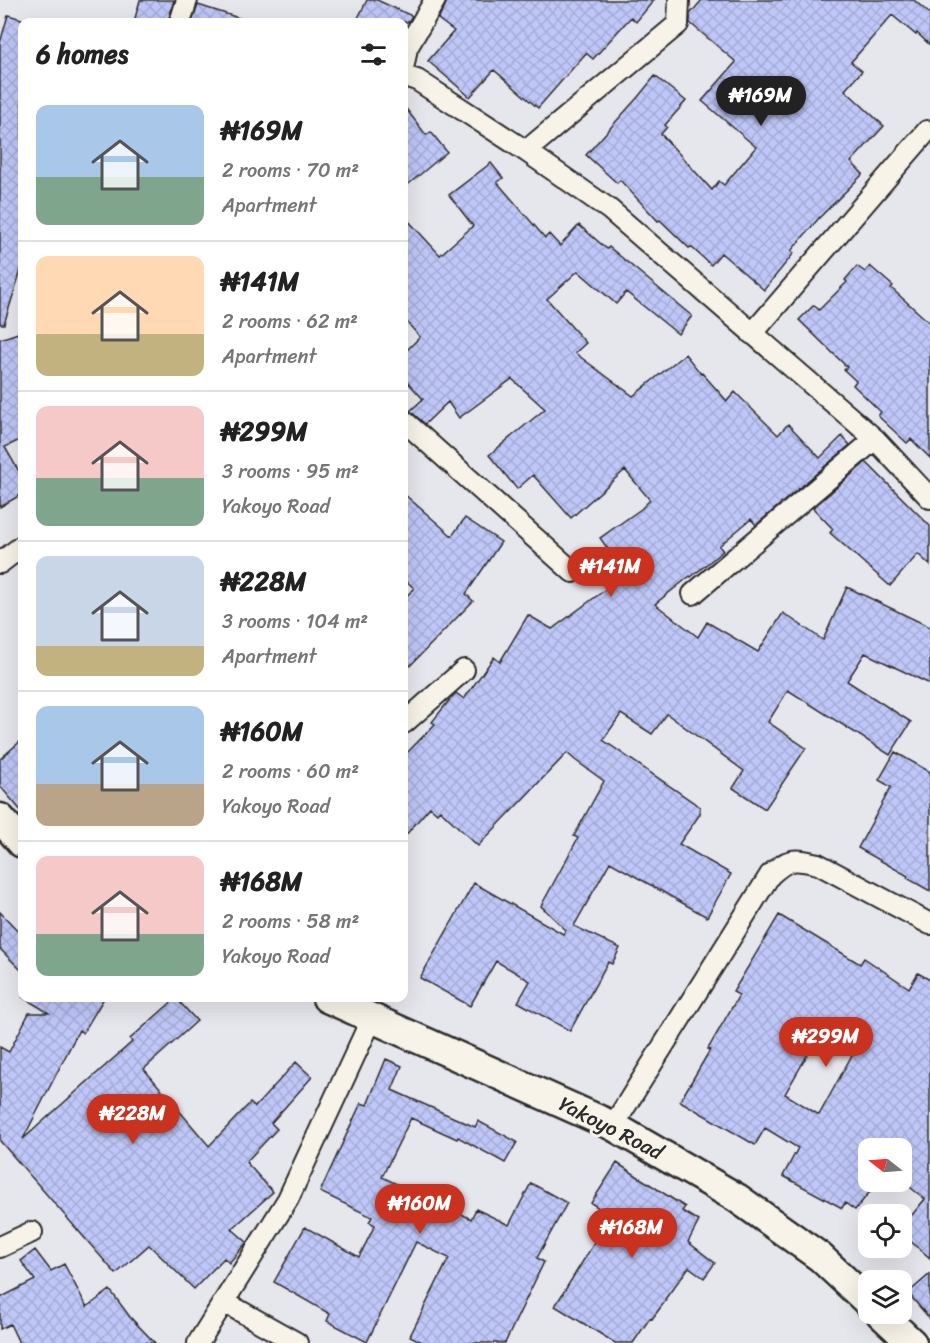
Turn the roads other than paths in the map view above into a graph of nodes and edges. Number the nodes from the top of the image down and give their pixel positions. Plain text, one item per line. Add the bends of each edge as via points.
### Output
1 (187, 0) edge
2 (435, 0) edge
3 (679, 0) edge
4 (181, 18) edge
5 (408, 46) edge
6 (408, 77) edge
7 (927, 130) dead end
8 (526, 151) junction
9 (752, 334) junction
10 (408, 425) edge
11 (875, 439) junction
12 (930, 498) edge
13 (18, 549) edge
14 (0, 562) edge
15 (573, 572) dead end
16 (693, 594) dead end
17 (464, 670) dead end
18 (408, 719) edge
19 (0, 818) edge
20 (18, 838) edge
21 (930, 924) edge
22 (336, 1002) edge
23 (372, 1018) junction
24 (614, 1126) junction
25 (32, 1232) dead end
26 (0, 1247) edge
27 (858, 1293) edge
28 (225, 1302) junction
29 (892, 1324) edge
30 (198, 1343) edge
31 (297, 1343) edge
32 (912, 1343) edge

1 - 4 street
2 - 5 street
3 - 8 street via 678,24
6 - 8 street
7 - 9 street
8 - 9 street via 609,209
9 - 11 street
10 - 15 street
11 - 12 street
11 - 16 street
13 - 14 street
17 - 18 street
19 - 20 main road
21 - 24 street via 818,864 785,862 770,875
22 - 23 main road, Yakoyo Road
23 - 24 main road, Yakoyo Road
23 - 28 street via 288,1199
24 - 27 main road, Yakoyo Road via 737,1198 820,1257
25 - 26 street
28 - 30 street
28 - 31 street
29 - 32 main road

